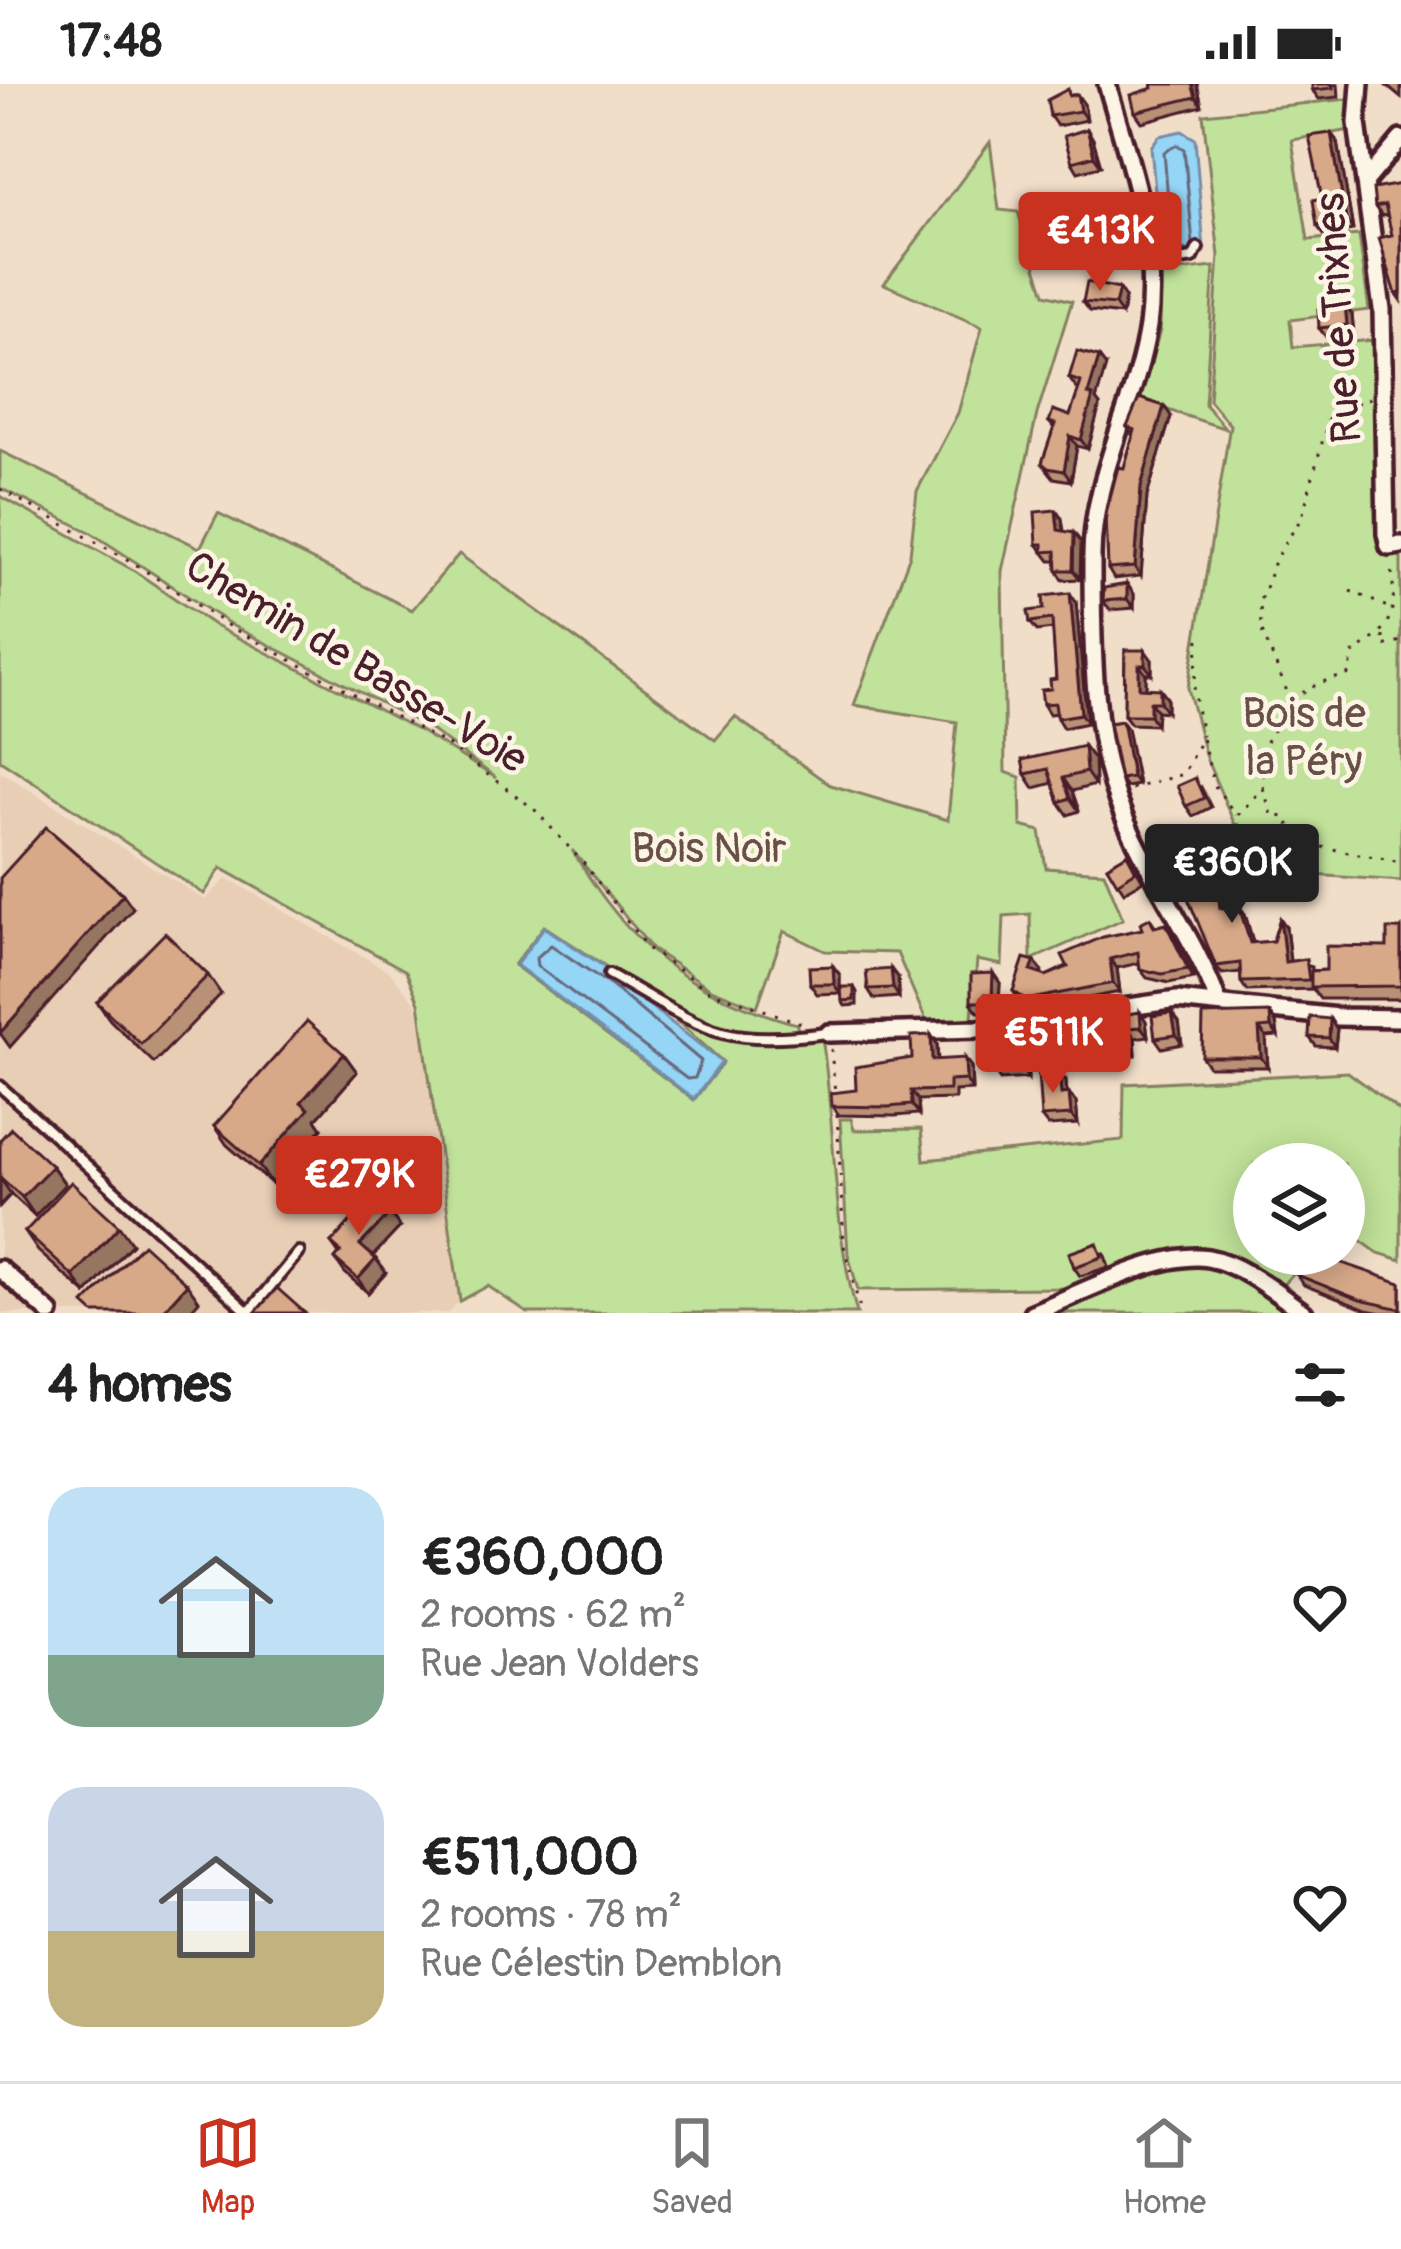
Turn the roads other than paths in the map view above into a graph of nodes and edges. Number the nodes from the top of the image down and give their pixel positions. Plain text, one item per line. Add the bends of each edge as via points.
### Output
1 (1107, 84) edge
2 (1360, 84) edge
3 (1401, 139) edge
4 (1366, 182) junction
5 (1198, 248) dead end
6 (1147, 266) junction
7 (1395, 546) edge
8 (609, 974) dead end
9 (1219, 1004) junction
10 (1401, 1018) edge
11 (829, 1033) joint
12 (0, 1086) edge
13 (299, 1252) dead end
14 (0, 1269) edge
15 (50, 1313) edge
16 (248, 1313) edge
17 (1032, 1313) edge
18 (1304, 1313) edge

1 - 6 street via 1140,202
2 - 4 street, Rue de Trixhes
3 - 4 street
4 - 7 street, Rue de Trixhes
5 - 6 lane via 1193,258
6 - 9 street via 1148,324 1098,494 1092,554 1102,717 1116,793
8 - 11 lane via 712,1033 758,1041
9 - 10 street
9 - 11 street via 1177,1000 978,1029
12 - 16 lane
13 - 16 lane
14 - 15 street
17 - 18 street via 1177,1256 1211,1258

